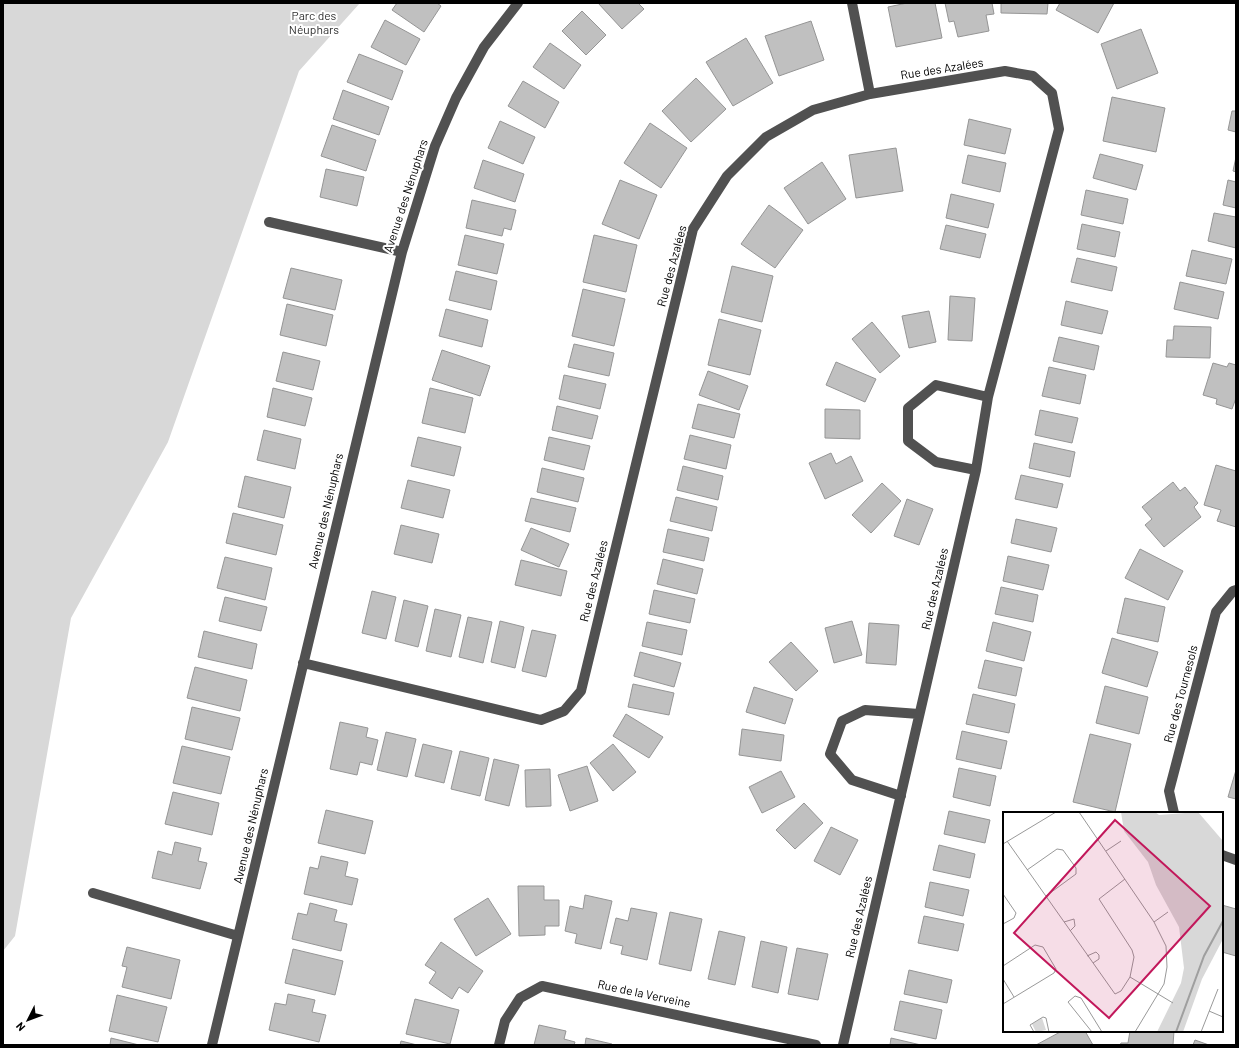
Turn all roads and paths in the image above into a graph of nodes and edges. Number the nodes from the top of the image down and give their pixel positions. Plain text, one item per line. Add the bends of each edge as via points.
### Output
1 (518, 3) edge
2 (852, 3) edge
3 (870, 94) junction
4 (269, 222) dead end
5 (402, 252) junction
6 (988, 397) junction
7 (976, 470) junction
8 (1236, 590) edge
9 (303, 663) junction
10 (919, 714) junction
11 (901, 796) junction
12 (1174, 812) edge
13 (1223, 855) edge
14 (1236, 860) edge
15 (93, 893) dead end
16 (238, 936) junction
17 (212, 1045) edge
18 (499, 1045) edge
19 (816, 1045) edge
20 (843, 1045) edge

1 - 5 street, Avenue des Nénuphars via 484,47 456,98 435,146
2 - 3 street
3 - 6 street, Rue des Azalées via 1005,71 1033,76 1052,93 1059,129
3 - 9 street, Rue des Azalées via 813,110 766,137 727,176 693,229 581,691 564,712 542,720
4 - 5 street
5 - 9 street, Avenue des Nénuphars
6 - 7 street, Rue des Azalées
6 - 7 street via 936,385 908,408 908,441 936,462
7 - 10 street, Rue des Azalées
8 - 12 street, Rue des Tournesols via 1216,612 1169,792
9 - 16 street, Avenue des Nénuphars
10 - 11 street, Rue des Azalées
10 - 11 street via 865,710 842,722 830,754 852,780
11 - 20 street, Rue des Azalées
13 - 14 street
15 - 16 street
16 - 17 street, Avenue des Nénuphars
18 - 19 street, Rue de la Verveine via 505,1021 520,998 542,986

